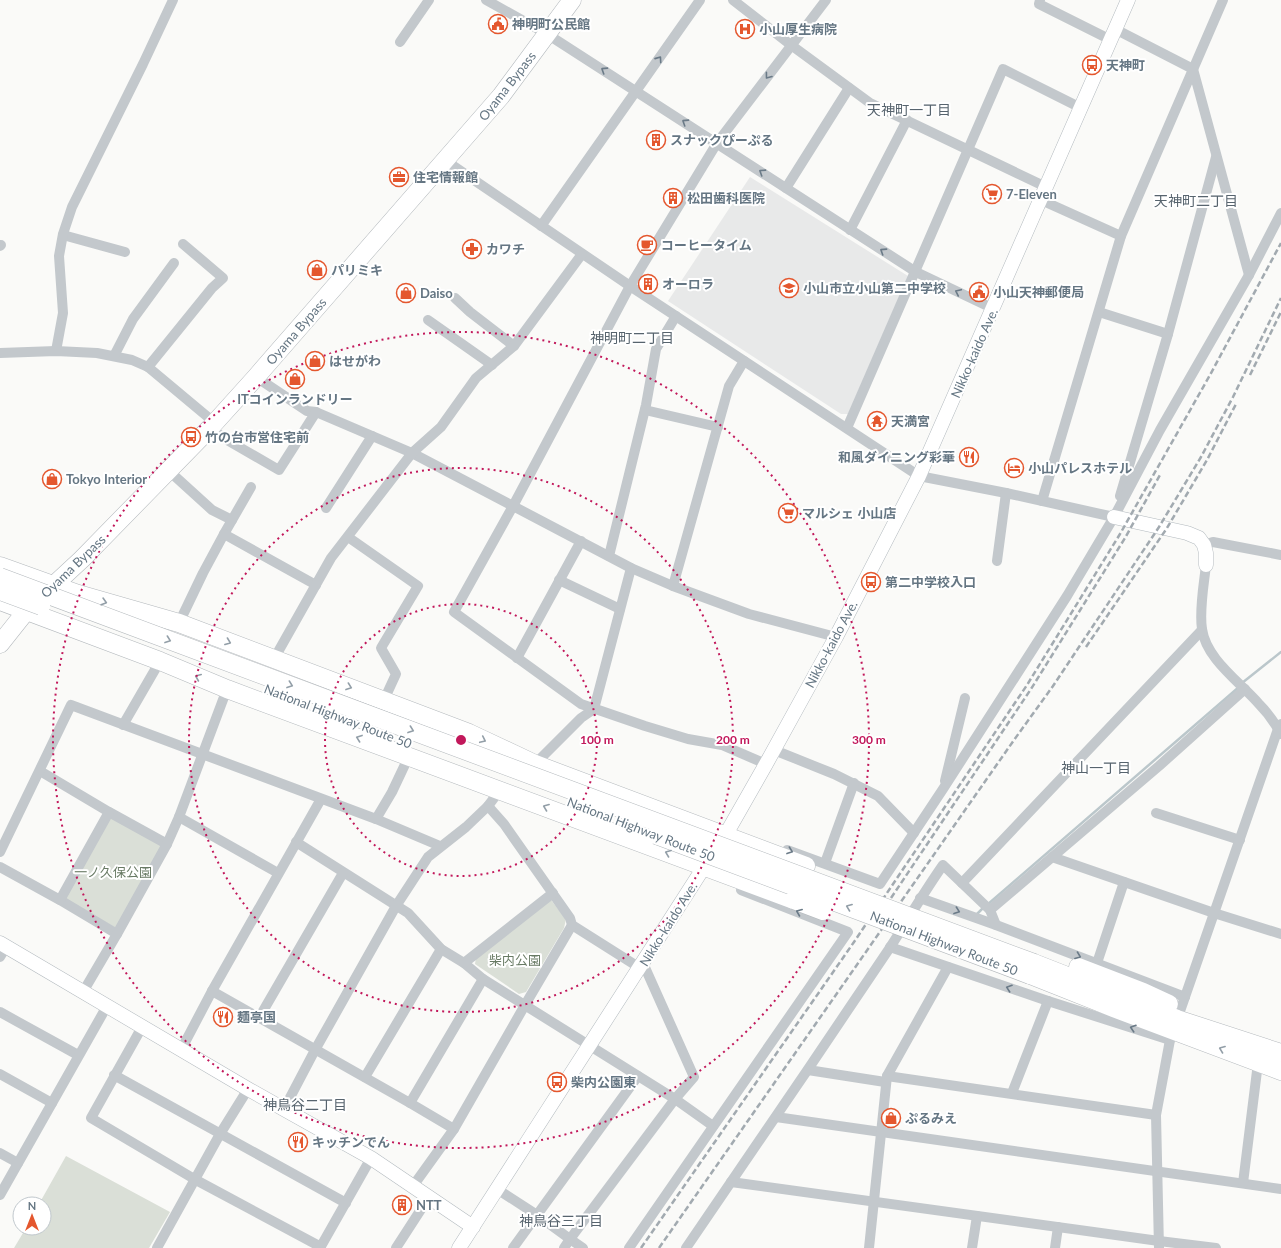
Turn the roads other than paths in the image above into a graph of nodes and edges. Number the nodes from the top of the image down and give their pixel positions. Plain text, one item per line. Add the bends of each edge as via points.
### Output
1 (173, 0) edge
2 (429, 0) edge
3 (486, 0) edge
4 (572, 0) edge
5 (700, 0) edge
6 (732, 0) edge
7 (826, 0) edge
8 (1040, 0) edge
9 (1128, 0) edge
10 (1223, 0) edge
11 (547, 34) junction
12 (1113, 34) junction
13 (400, 42) dead end
14 (791, 45) junction
15 (1193, 69) junction
16 (849, 88) junction
17 (637, 91) junction
18 (1080, 108) junction
19 (907, 120) junction
20 (718, 143) junction
21 (967, 149) junction
22 (1216, 157) junction
23 (446, 161) junction
24 (786, 188) junction
25 (1043, 194) junction
26 (1281, 213) edge
27 (541, 226) junction
28 (850, 230) junction
29 (63, 235) junction
30 (1121, 236) junction
31 (182, 244) dead end
32 (125, 252) dead end
33 (582, 254) junction
34 (174, 263) dead end
35 (916, 272) junction
36 (1249, 275) junction
37 (630, 286) junction
38 (455, 298) dead end
39 (994, 309) junction
40 (1099, 312) junction
41 (676, 316) junction
42 (428, 320) dead end
43 (1168, 334) junction
44 (514, 346) junction
45 (56, 351) junction
46 (0, 353) edge
47 (114, 356) junction
48 (744, 361) junction
49 (492, 365) junction
50 (148, 367) junction
51 (256, 377) junction
52 (644, 410) junction
53 (316, 412) junction
54 (212, 426) junction
55 (718, 427) junction
56 (848, 428) junction
57 (372, 436) junction
58 (412, 453) junction
59 (168, 470) junction
60 (919, 476) junction
61 (251, 486) dead end
62 (1006, 493) junction
63 (1042, 501) junction
64 (513, 506) junction
65 (326, 508) dead end
66 (1114, 517) junction
67 (232, 520) junction
68 (224, 534) junction
69 (348, 537) junction
70 (581, 541) junction
71 (1204, 545) junction
72 (1281, 555) edge
73 (609, 556) junction
74 (997, 561) dead end
75 (1206, 565) joint
76 (0, 566) edge
77 (631, 568) junction
78 (0, 577) edge
79 (559, 580) junction
80 (316, 585) junction
81 (53, 586) junction
82 (674, 586) junction
83 (0, 591) edge
84 (0, 601) edge
85 (620, 609) junction
86 (27, 610) junction
87 (179, 623) junction
88 (1202, 630) junction
89 (836, 637) junction
90 (0, 644) edge
91 (517, 658) junction
92 (274, 659) junction
93 (160, 661) junction
94 (1242, 685) junction
95 (227, 689) junction
96 (965, 698) dead end
97 (384, 700) junction
98 (594, 709) junction
99 (123, 725) junction
100 (1280, 729) edge
101 (774, 750) junction
102 (202, 754) junction
103 (409, 756) junction
104 (534, 764) junction
105 (766, 764) junction
106 (40, 771) junction
107 (854, 783) junction
108 (943, 789) junction
109 (500, 790) junction
110 (320, 799) junction
111 (488, 806) junction
112 (109, 812) junction
113 (1156, 813) dead end
114 (178, 817) junction
115 (376, 819) junction
116 (914, 833) junction
117 (4, 836) edge
118 (733, 839) junction
119 (1240, 840) junction
120 (296, 842) junction
121 (166, 844) junction
122 (440, 846) junction
123 (0, 852) edge
124 (1052, 857) junction
125 (825, 863) junction
126 (0, 867) edge
127 (704, 867) junction
128 (278, 873) junction
129 (343, 873) junction
130 (726, 875) junction
131 (1124, 882) junction
132 (962, 883) junction
133 (553, 893) junction
134 (920, 898) junction
135 (60, 900) junction
136 (396, 906) junction
137 (986, 906) junction
138 (1214, 913) junction
139 (572, 925) junction
140 (996, 925) junction
141 (117, 934) junction
142 (1281, 934) edge
143 (890, 947) junction
144 (2, 949) edge
145 (441, 949) junction
146 (464, 963) junction
147 (1097, 963) junction
148 (642, 966) junction
149 (948, 967) junction
150 (1032, 969) junction
151 (483, 980) junction
152 (212, 991) junction
153 (83, 992) junction
154 (1048, 1001) junction
155 (525, 1005) junction
156 (107, 1006) junction
157 (0, 1012) edge
158 (259, 1018) junction
159 (1177, 1019) junction
160 (142, 1027) junction
161 (590, 1047) junction
162 (181, 1050) junction
163 (315, 1050) junction
164 (1281, 1053) edge
165 (78, 1055) junction
166 (1259, 1055) junction
167 (808, 1070) junction
168 (1281, 1071) edge
169 (0, 1074) edge
170 (114, 1075) junction
171 (638, 1076) junction
172 (365, 1078) junction
173 (886, 1079) junction
174 (248, 1089) junction
175 (1012, 1094) junction
176 (675, 1099) junction
177 (52, 1103) junction
178 (410, 1103) junction
179 (284, 1110) junction
180 (1156, 1115) junction
181 (776, 1117) junction
182 (713, 1126) junction
183 (454, 1129) junction
184 (881, 1132) junction
185 (220, 1134) junction
186 (0, 1152) edge
187 (371, 1158) junction
188 (18, 1163) junction
189 (1157, 1172) junction
190 (196, 1180) junction
191 (731, 1182) junction
192 (1243, 1183) junction
193 (413, 1186) junction
194 (497, 1189) junction
195 (1281, 1189) edge
196 (0, 1195) edge
197 (429, 1197) junction
198 (874, 1202) junction
199 (346, 1203) junction
200 (537, 1216) junction
201 (977, 1216) junction
202 (473, 1227) junction
203 (1058, 1227) junction
204 (570, 1239) junction
205 (1159, 1245) edge
206 (157, 1248) edge
207 (320, 1248) edge
208 (396, 1248) edge
209 (459, 1248) edge
210 (513, 1248) edge
211 (564, 1248) edge
212 (583, 1248) edge
213 (629, 1248) edge
214 (686, 1248) edge
215 (869, 1248) edge
216 (972, 1248) edge
217 (1055, 1248) edge
218 (1216, 1248) edge

1 - 29 street via 72,207
2 - 13 street
3 - 11 street
4 - 11 highway, Oyama Bypass
17 -> 5 street
6 - 14 street
7 - 14 street
8 - 12 street via 1038,4
9 - 12 main road, Nikko-kaido Ave.
10 - 15 street
17 -> 11 street
11 - 23 highway, Oyama Bypass via 501,96
12 - 15 street
12 - 18 main road, Nikko-kaido Ave.
14 - 16 street
14 -> 20 street
15 - 22 street
15 - 30 street
16 - 19 street via 870,103
16 - 24 street
20 -> 17 street
17 - 27 street
18 - 21 street via 1003,69
18 - 25 main road, Nikko-kaido Ave.
19 - 21 street
19 - 28 street
24 -> 20 street
20 - 37 street
21 - 25 street
21 - 35 street
22 - 36 street
22 - 43 street
23 - 27 street
23 - 51 highway, Oyama Bypass
24 - 28 street
25 - 30 street
25 - 39 main road, Nikko-kaido Ave.
26 - 36 street
27 - 33 street
35 -> 28 street
29 - 32 street
29 - 45 street via 59,256 63,313
30 - 40 street
31 - 50 street via 222,278
33 - 37 street
33 - 44 street
34 - 47 street via 133,319
39 -> 35 street
35 - 56 street
36 - 66 street via 1160,430
37 - 41 street
37 - 64 street
38 - 44 street
39 - 60 main road, Nikko-kaido Ave.
40 - 43 street
40 - 63 street
41 - 48 street
41 - 52 street via 656,349
42 - 49 street
43 - 66 street
44 - 49 street
45 - 46 street
45 - 47 street
47 - 50 street
48 - 55 street via 729,386
48 - 56 street
49 - 58 street via 476,378 441,427
50 - 54 street
51 - 53 street via 307,411
51 - 54 highway, Oyama Bypass
52 - 55 street
52 - 73 street
53 - 54 street via 279,470 227,440
53 - 57 street
54 - 59 highway, Oyama Bypass
55 - 82 street
56 - 60 street
57 - 58 street
57 - 65 street
58 - 64 street
58 - 69 street
59 - 67 street via 212,510
59 - 81 highway, Oyama Bypass
60 - 62 street
60 - 89 main road, Nikko-kaido Ave.
61 - 67 street
62 - 63 street
62 - 74 street
63 - 66 street
64 - 70 street
64 - 91 street via 454,612
66 - 71 main road via 1187,533 1199,538
66 - 108 street via 1067,596
67 - 68 street
68 - 80 street
68 - 87 street
69 - 80 street via 331,558
69 - 97 street via 418,586 381,648 396,674
70 - 73 street
70 - 79 street
71 - 72 street via 1213,542
71 - 75 main road
73 - 77 street
75 - 88 street
76 - 81 highway
77 - 82 street
77 - 85 street
78 -> 150 highway, National Highway Route 50, bridge
79 - 85 street
79 - 91 street
80 - 92 street
81 - 86 highway, Oyama Bypass
81 -> 87 highway
82 - 89 street via 748,614
150 -> 83 highway, National Highway Route 50, bridge
84 - 86 highway
85 - 98 street
86 - 90 highway, Oyama Bypass
86 - 93 highway
87 -> 92 highway
88 - 94 street via 1211,654
88 - 132 street
89 - 101 main road, Nikko-kaido Ave.
91 - 98 street via 581,704
92 -> 97 highway
95 -> 93 highway
93 - 99 street
94 - 100 street
94 - 124 street via 1159,766
95 - 102 street
103 -> 95 highway
96 - 108 street
97 -> 104 highway via 470,733
98 - 104 street via 581,718
98 - 105 street via 688,739 722,745
99 - 102 street
99 - 106 street via 71,706
100 - 119 street
101 - 105 main road, Nikko-kaido Ave.
101 - 107 street
102 - 110 street
102 - 114 street
103 - 109 highway
103 - 115 street
104 - 118 highway
105 - 118 main road, Nikko-kaido Ave.
106 - 112 street
106 - 117 street
107 - 116 street via 878,796
107 - 125 street
108 - 116 street
109 - 111 street
127 -> 109 highway
110 - 115 street
110 - 120 street
111 - 122 street via 466,827
111 - 133 street via 504,824
112 - 121 street
112 - 135 street
113 - 119 street
114 - 121 street
114 - 128 street
115 - 122 street
116 - 125 street via 880,884
117 - 123 street
118 -> 125 street via 750,836
118 - 127 main road, Nikko-kaido Ave.
118 - 150 highway via 806,866
119 - 138 street
120 - 128 street
120 - 129 street
121 - 141 street
122 - 136 street via 428,857
124 - 131 street
124 - 137 street
126 - 135 street
127 - 130 highway
127 - 148 main road, Nikko-kaido Ave.
128 - 152 street
129 - 136 street
129 - 158 street
130 - 150 highway, bridge via 794,900
182 -> 130 street via 848,932 729,884
131 - 138 street
131 - 147 street
132 - 134 street via 943,865
132 - 137 street
133 - 139 street
133 - 146 street
134 -> 140 street
134 - 143 street
135 - 141 street
136 - 145 street via 408,913
136 - 163 street
137 - 140 street
138 - 142 street
138 - 159 street
139 - 148 street
139 - 155 street
140 -> 147 street
141 - 153 street
143 - 149 street
143 - 167 street
144 - 153 main road
145 - 146 street
145 - 172 street
146 - 151 street
147 - 159 street
148 - 161 main road, Nikko-kaido Ave.
148 - 176 street via 694,1077
154 -> 149 street
149 - 173 street
150 - 159 highway, National Highway Route 50
150 - 159 highway, National Highway Route 50 via 1122,1011
151 - 155 street
151 - 178 street
152 - 158 street
152 - 162 street
153 - 156 main road
159 -> 154 street
154 - 175 street
155 - 161 street
155 - 183 street
156 - 160 main road
156 - 165 street
157 - 165 street
158 - 163 street
159 - 166 highway via 1239,1034
159 - 180 street
160 - 162 main road
160 - 170 street
161 - 171 street
161 - 194 main road, Nikko-kaido Ave.
162 - 174 main road
163 - 172 street
163 - 179 street
164 - 166 highway
165 - 177 street
166 - 168 highway
166 - 192 street
167 - 173 street
167 - 181 street
169 - 177 street
170 - 185 street
170 - 190 street via 91,1118
171 - 176 street
171 - 200 street
172 - 178 street
173 - 175 street
173 - 184 street
174 - 179 main road
174 - 185 street
175 - 180 street
176 - 182 street
176 - 204 street
177 - 188 street
178 - 183 street
179 - 187 main road
180 - 189 street
181 - 184 street
181 - 191 street
182 - 213 street
183 - 193 street
184 - 189 street
184 - 198 street
185 - 190 street
185 - 199 street
186 - 188 street
187 - 193 main road
187 - 199 street
188 - 196 street
189 - 192 street
189 - 205 street
190 - 206 street
190 - 207 street
191 - 198 street
191 - 214 street
192 - 195 street
193 - 197 main road
194 - 200 street
194 - 202 main road, Nikko-kaido Ave.
197 - 202 main road
197 - 208 street
198 - 201 street
198 - 215 street
199 - 207 street
200 - 204 street
200 - 210 street
201 - 203 street
201 - 216 street
202 - 209 main road, Nikko-kaido Ave.
203 - 205 street
203 - 217 street
204 - 211 street
204 - 212 street
205 - 218 street

